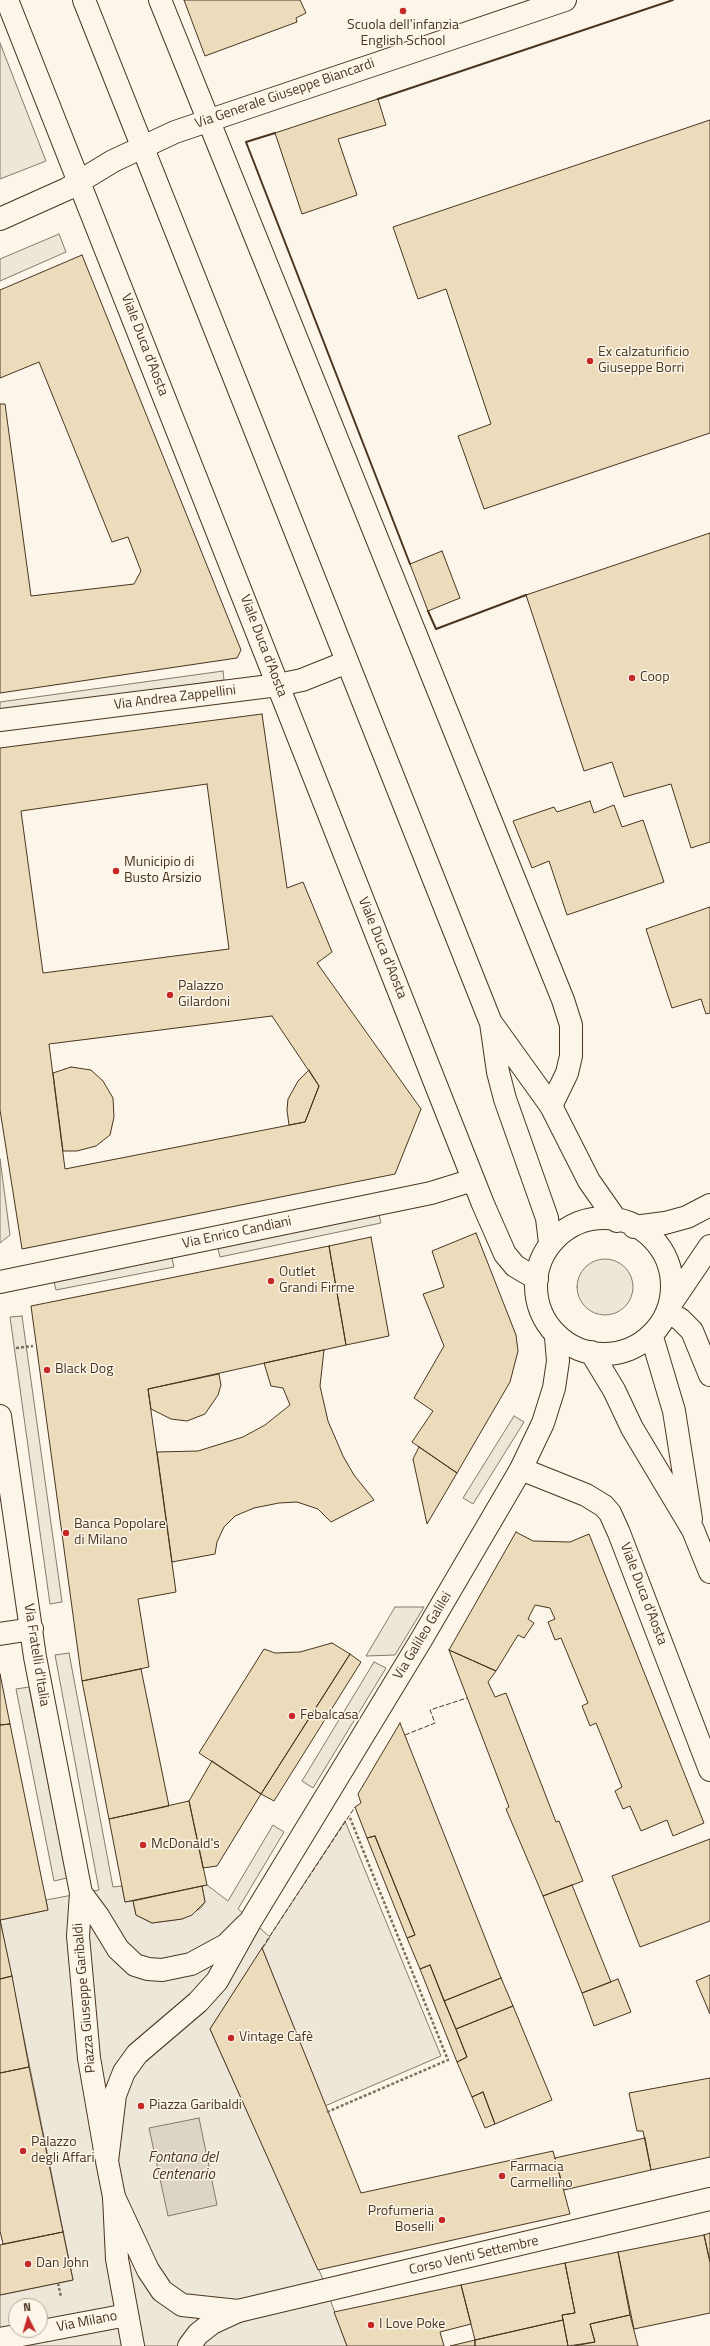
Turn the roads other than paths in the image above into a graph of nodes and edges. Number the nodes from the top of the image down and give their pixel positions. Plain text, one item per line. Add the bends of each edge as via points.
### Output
1 (7, 0) edge
2 (84, 0) edge
3 (160, 0) edge
4 (565, 0) edge
5 (208, 119) junction
6 (142, 146) junction
7 (80, 182) junction
8 (0, 219) edge
9 (347, 662) junction
10 (278, 685) junction
11 (0, 720) edge
12 (491, 1023) junction
13 (551, 1106) junction
14 (473, 1180) junction
15 (710, 1205) edge
16 (626, 1224) junction
17 (550, 1243) junction
18 (710, 1246) edge
19 (536, 1279) junction
20 (0, 1282) edge
21 (670, 1308) junction
22 (556, 1337) junction
23 (652, 1337) junction
24 (591, 1352) junction
25 (710, 1375) edge
26 (0, 1416) edge
27 (521, 1469) junction
28 (693, 1530) junction
29 (710, 1572) edge
30 (32, 1629) junction
31 (0, 1634) edge
32 (710, 1770) edge
33 (81, 1893) junction
34 (251, 1920) junction
35 (107, 2161) junction
36 (114, 2197) junction
37 (710, 2199) edge
38 (238, 2311) junction
39 (127, 2315) junction
40 (0, 2339) edge
41 (133, 2346) edge
42 (189, 2346) edge

1 - 7 street, Viale Duca d'Aosta
2 - 6 street
3 - 5 street
4 - 5 street, Via Generale Giuseppe Biancardi
5 - 6 street, Via Generale Giuseppe Biancardi
5 - 13 street via 565,1006 571,1025 572,1056 567,1074
6 - 7 street, Via Generale Giuseppe Biancardi
6 - 9 street
7 - 8 street, Via Generale Giuseppe Biancardi
7 - 10 street, Viale Duca d'Aosta
9 - 10 street, Via Andrea Zappellini via 302,680
9 - 12 street
10 - 11 street, Via Andrea Zappellini
10 - 14 street, Viale Duca d'Aosta
12 - 13 street
12 - 17 street via 505,1099 547,1218
13 - 16 street via 589,1181
14 - 19 street, Viale Duca d'Aosta via 505,1254 515,1266
14 - 20 street, Via Enrico Candiani via 424,1194
15 - 16 street via 687,1217 665,1223
16 - 17 street via 589,1220 576,1224
16 - 21 street via 649,1235 668,1256 673,1269 674,1284
17 - 19 street via 542,1254
18 - 21 street
19 - 22 street via 539,1309
21 - 23 street
21 - 25 street via 692,1331
22 - 24 street via 574,1348
22 - 27 street, Via Galileo Galilei via 558,1361 554,1388 542,1423
23 - 24 street via 616,1351
23 - 28 street via 674,1411
24 - 28 street via 614,1390 632,1428
26 - 30 street, Via Fratelli d'Italia
27 - 32 street, Viale Duca d'Aosta via 586,1495 610,1513
27 - 34 street, Via Galileo Galilei via 418,1646
28 - 29 street
30 - 31 street
30 - 33 street, Via Fratelli d'Italia via 43,1701
33 - 34 street, Piazza Giuseppe Garibaldi via 118,1949 135,1965 148,1969 176,1968 204,1958 226,1945
33 - 35 street, Piazza Giuseppe Garibaldi via 78,1936 89,2058
34 - 35 street, Piazza Giuseppe Garibaldi via 217,1981 207,1993 137,2054 124,2072 115,2095
35 - 36 street, Piazza Giuseppe Garibaldi
36 - 38 street, Piazza Giuseppe Garibaldi via 148,2270 156,2284 170,2299 182,2305
36 - 39 street, Piazza Giuseppe Garibaldi via 117,2259
37 - 38 street, Corso Venti Settembre
38 - 42 street via 212,2323 198,2334
39 - 40 street, Via Milano
39 - 41 street, Piazza Giuseppe Garibaldi

